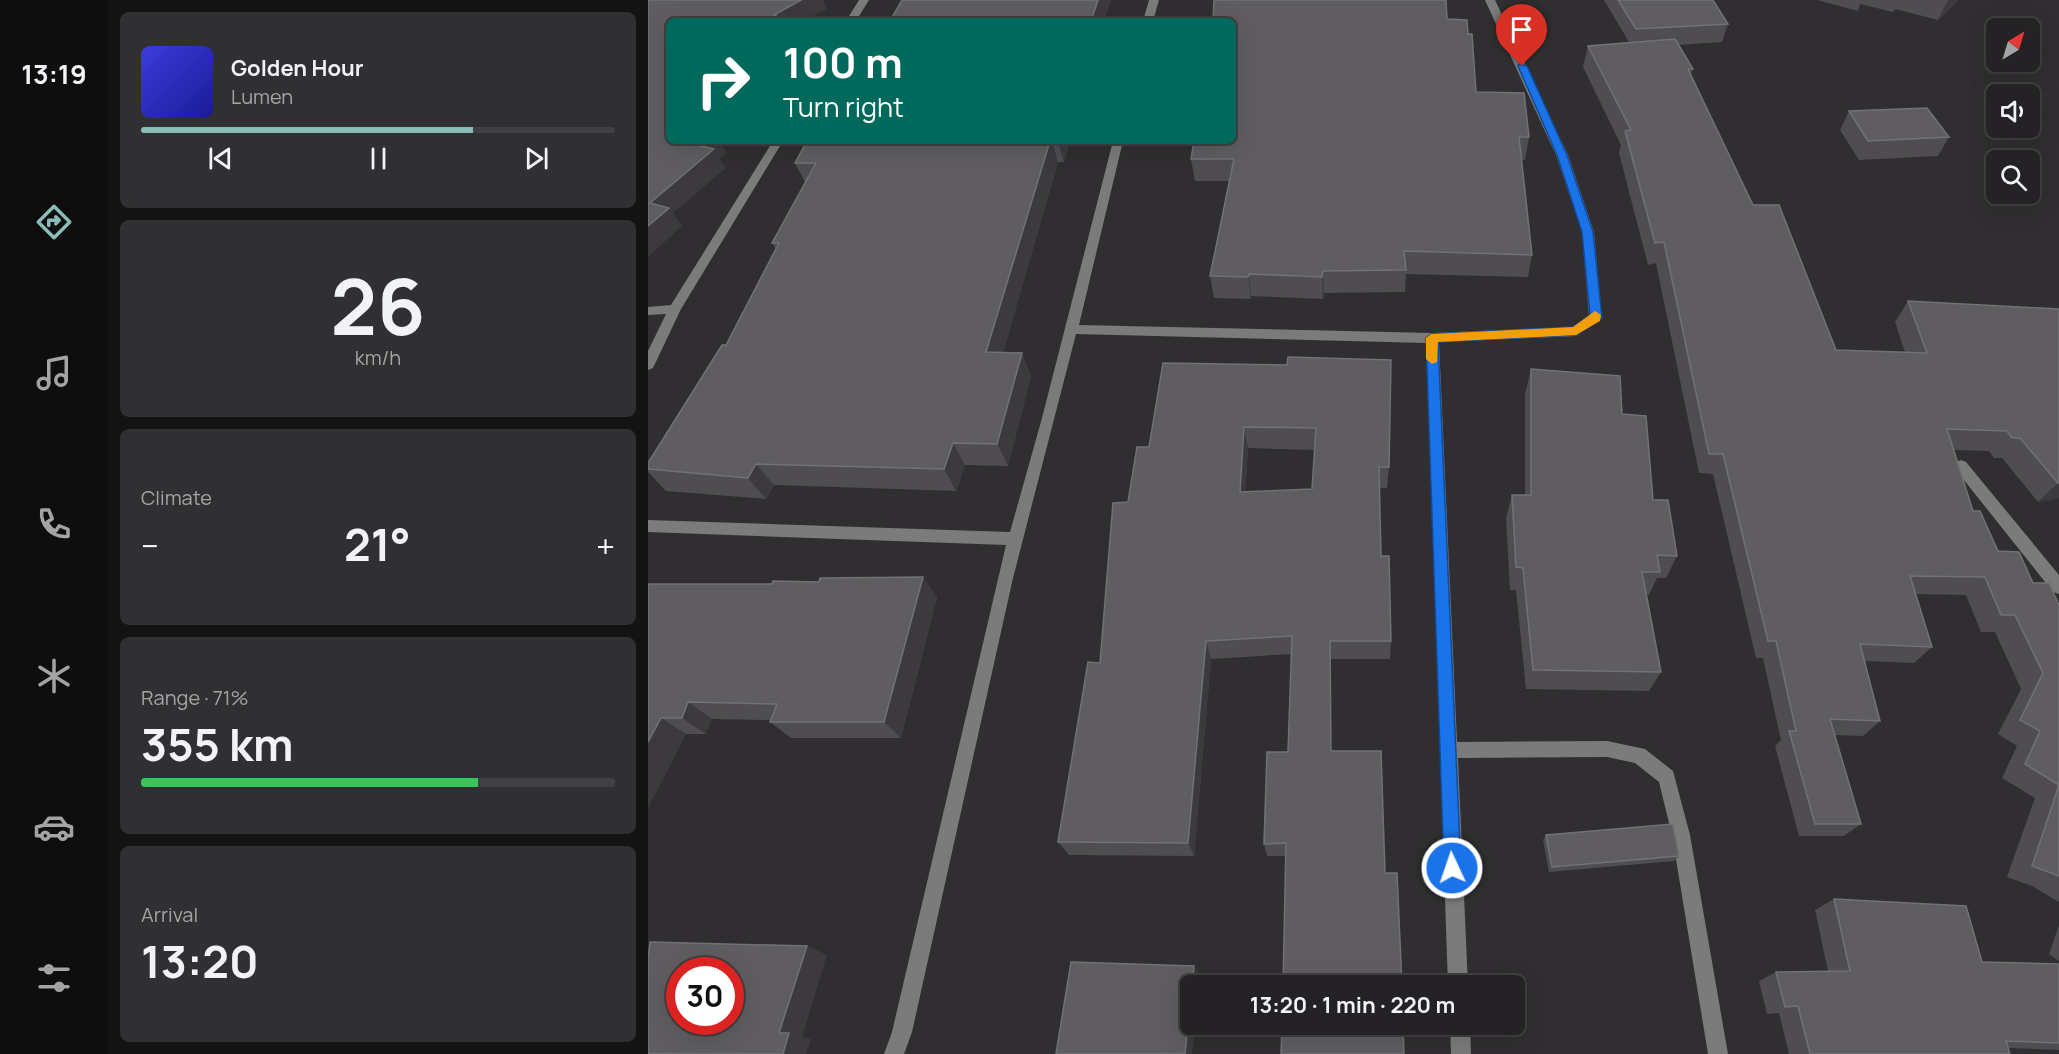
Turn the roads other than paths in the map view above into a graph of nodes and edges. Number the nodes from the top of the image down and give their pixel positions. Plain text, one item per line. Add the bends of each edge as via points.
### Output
1 (864, 0) edge
2 (1154, 0) edge
3 (1491, 0) edge
4 (853, 18) edge
5 (1149, 18) edge
6 (776, 144) edge
7 (1117, 144) edge
8 (675, 309) junction
9 (648, 311) edge
10 (1070, 329) junction
11 (1431, 338) junction
12 (648, 365) edge
13 (1961, 466) edge
14 (648, 526) edge
15 (1016, 539) junction
16 (2059, 587) edge
17 (1447, 750) junction
18 (1457, 975) edge
19 (1460, 1035) edge
20 (894, 1054) edge
21 (1461, 1054) edge
22 (1718, 1054) edge

1 - 4 street
2 - 5 street
3 - 11 street via 1562,155 1588,232 1596,318 1576,331
6 - 8 street
7 - 10 street
8 - 9 street
8 - 12 street
10 - 11 street
10 - 15 street
11 - 17 street
13 - 16 street
14 - 15 street
15 - 20 street
17 - 18 street
17 - 22 street via 1607,749 1639,755 1667,777 1681,835
19 - 21 street

